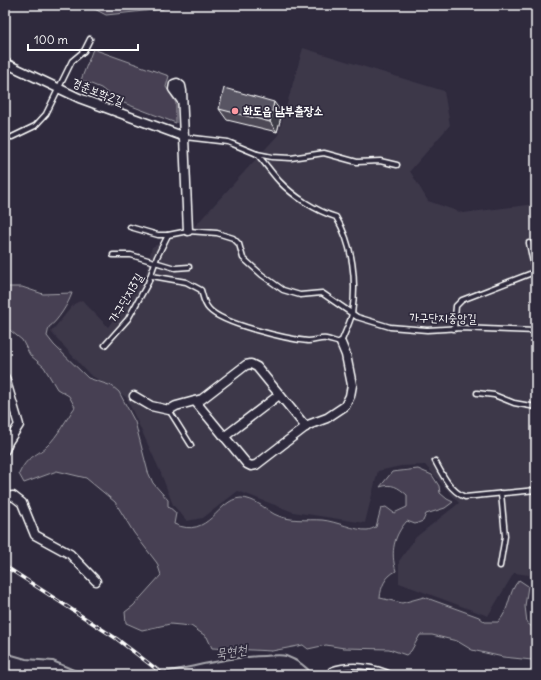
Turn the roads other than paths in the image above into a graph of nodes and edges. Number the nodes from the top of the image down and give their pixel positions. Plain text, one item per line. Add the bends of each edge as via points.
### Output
1 (90, 39) dead end
2 (5, 63) edge
3 (58, 88) junction
4 (182, 101) dead end
5 (12, 137) dead end
6 (184, 137) junction
7 (257, 154) junction
8 (397, 165) dead end
9 (130, 227) dead end
10 (188, 231) junction
11 (168, 235) junction
12 (529, 243) dead end
13 (113, 254) dead end
14 (156, 264) junction
15 (189, 267) dead end
16 (152, 276) junction
17 (352, 314) junction
18 (454, 329) junction
19 (536, 331) edge
20 (341, 343) junction
21 (105, 345) dead end
22 (5, 378) edge
23 (477, 393) dead end
24 (279, 395) junction
25 (134, 396) dead end
26 (195, 401) junction
27 (536, 407) edge
28 (169, 410) junction
29 (306, 427) junction
30 (224, 437) junction
31 (191, 445) dead end
32 (5, 450) edge
33 (435, 460) dead end
34 (536, 490) edge
35 (501, 492) junction
36 (5, 497) edge
37 (500, 566) dead end
38 (96, 581) dead end
39 (329, 675) edge
40 (392, 675) edge

1 - 3 lane via 84,51 72,61
2 - 3 street, 경춘보학2길
3 - 5 lane via 46,114 35,126
3 - 6 street, 경춘보학2길
4 - 6 street
6 - 7 lane via 228,142
6 - 10 street
7 - 8 lane via 291,158 324,153 357,162 380,161
7 - 17 lane via 280,182 325,214 336,217 345,231 352,260
9 - 11 lane, 가구단지중앙길 via 158,235
10 - 11 lane, 가구단지중앙길
10 - 17 lane, 가구단지중앙길 via 217,233 232,238 239,244 243,258 284,290 300,296 322,293
11 - 14 lane, 가구단지3길
12 - 18 lane via 534,268 532,273 462,300 456,306
13 - 14 lane via 131,255
14 - 15 lane via 175,268
14 - 16 lane, 가구단지3길
16 - 20 lane via 186,282 202,290 209,309 218,317 292,338 308,341 325,338
16 - 21 lane, 가구단지3길 via 128,318
17 - 18 lane, 가구단지중앙길 via 390,327
17 - 20 lane
18 - 19 lane, 가구단지중앙길
20 - 29 street via 349,367 352,385 350,396 345,406 327,418
22 - 32 street via 19,425
23 - 27 lane
24 - 26 street via 257,367 251,364
24 - 29 street
24 - 30 street
25 - 28 street via 151,406
26 - 28 street
26 - 30 street
28 - 31 lane
29 - 30 street via 256,465 251,466 246,464
33 - 35 lane via 442,474 459,494 465,497
34 - 35 lane
35 - 37 lane via 505,536
36 - 38 street via 13,496 22,503 35,535 70,554
39 - 40 lane via 331,670 341,666 383,670

